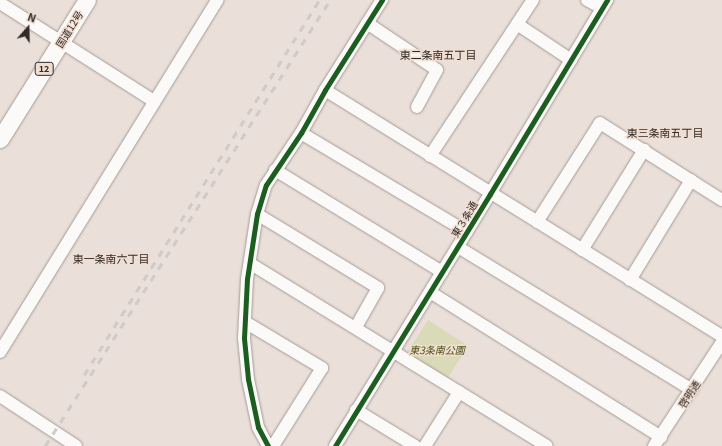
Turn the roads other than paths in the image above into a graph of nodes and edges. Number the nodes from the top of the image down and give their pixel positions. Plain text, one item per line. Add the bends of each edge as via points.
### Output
1 (87, 0) edge
2 (218, 0) edge
3 (382, 0) edge
4 (532, 0) edge
5 (587, 0) edge
6 (0, 3) edge
7 (604, 4) edge
8 (367, 23) junction
9 (517, 24) junction
10 (61, 42) junction
11 (571, 60) junction
12 (325, 90) junction
13 (154, 101) junction
14 (417, 107) dead end
15 (301, 132) junction
16 (0, 139) edge
17 (644, 150) junction
18 (430, 156) junction
19 (275, 170) junction
20 (691, 180) junction
21 (490, 194) junction
22 (722, 200) edge
23 (257, 214) junction
24 (537, 222) junction
25 (466, 232) junction
26 (458, 247) junction
27 (582, 250) junction
28 (250, 264) junction
29 (442, 272) junction
30 (630, 280) junction
31 (430, 292) junction
32 (245, 322) junction
33 (356, 327) junction
34 (722, 336) edge
35 (722, 342) edge
36 (392, 351) junction
37 (0, 352) edge
38 (692, 390) junction
39 (459, 392) junction
40 (0, 396) edge
41 (356, 410) junction
42 (658, 441) edge
43 (76, 446) edge
44 (268, 446) edge
45 (273, 446) edge
46 (335, 446) edge
47 (415, 446) edge
48 (425, 446) edge
49 (547, 446) edge

1 - 10 highway, 国道12号 / 12
2 - 13 street
3 - 8 street
4 - 9 street
5 - 7 street
6 - 10 street
7 - 11 street, 東３条通
8 - 12 street
8 - 14 street via 437,70
9 - 11 street
9 - 18 street
10 - 13 street
10 - 16 highway, 国道12号 / 12
11 - 21 street, 東３条通
12 - 15 street
12 - 18 street
13 - 37 street
15 - 19 street
15 - 25 street
17 - 20 street
17 - 24 street via 600,123
17 - 27 street
18 - 21 street
19 - 23 street via 266,185
19 - 29 street
20 - 22 street
20 - 30 street
21 - 24 street
21 - 25 street, 東３条通
23 - 28 street
23 - 33 street via 378,288
24 - 27 street
25 - 26 street, 東３条通
26 - 29 street, 東３条通
26 - 38 street
27 - 30 street
28 - 32 street
28 - 33 street
29 - 31 street, 東３条通
30 - 34 street
31 - 36 street, 東３条通
31 - 42 street
32 - 44 street via 248,379 258,427
32 - 45 street via 322,368
33 - 36 street
35 - 38 street, 啓明通
36 - 39 street
36 - 41 street, 東３条通
38 - 42 street, 啓明通
39 - 48 street
39 - 49 street
40 - 43 street
41 - 46 street, 東３条通
41 - 47 street

